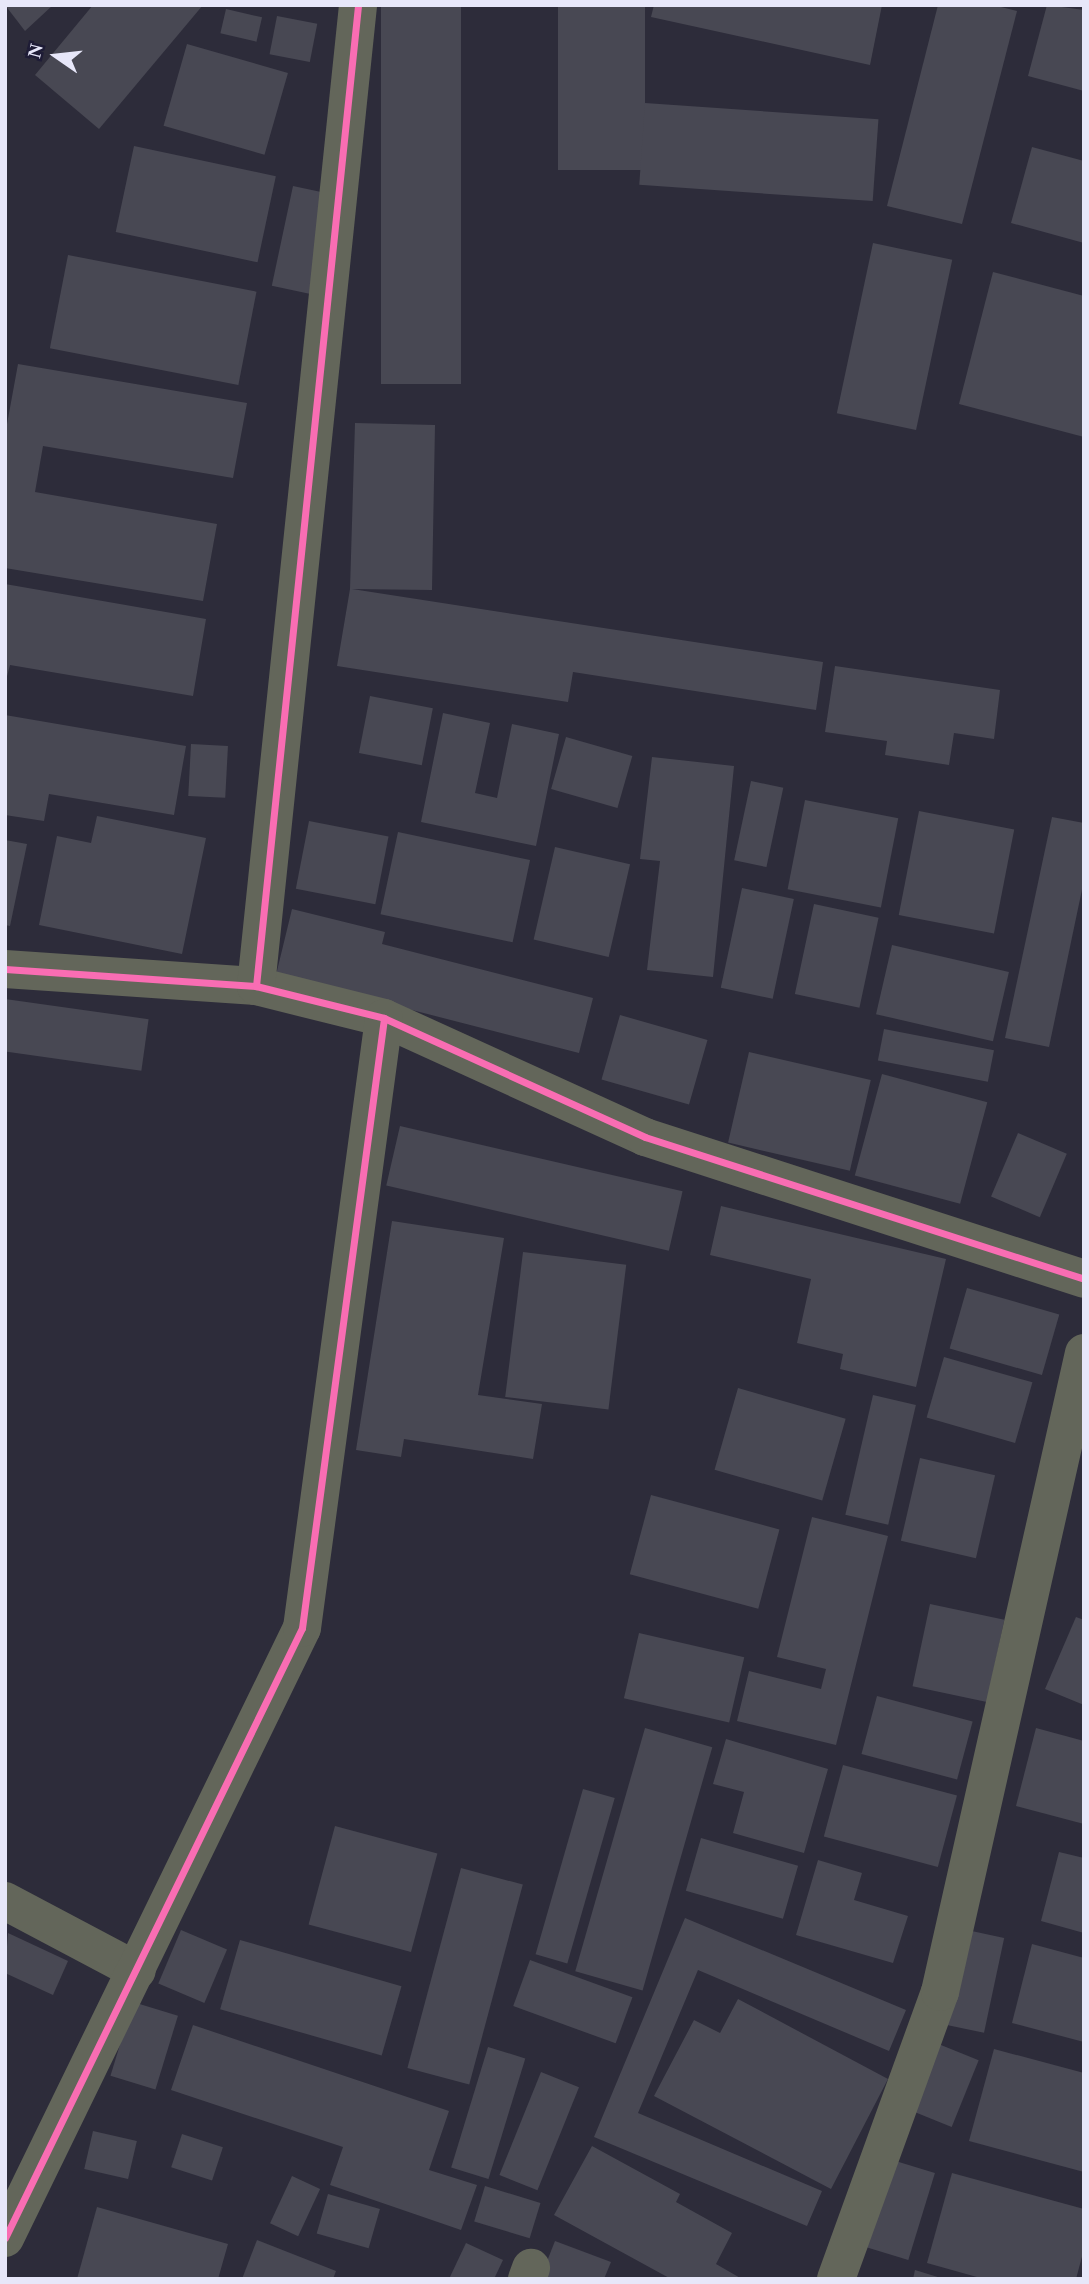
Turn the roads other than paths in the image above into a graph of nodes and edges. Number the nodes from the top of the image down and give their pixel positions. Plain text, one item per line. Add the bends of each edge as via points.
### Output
1 (358, 5) edge
2 (5, 969) edge
3 (256, 986) junction
4 (384, 1018) junction
5 (1084, 1279) edge
6 (1084, 1353) edge
7 (5, 1901) edge
8 (137, 1971) junction
9 (18, 2180) edge
10 (5, 2238) edge
11 (836, 2279) edge

1 - 3 street
2 - 3 street
3 - 4 street
4 - 5 street via 645,1137
4 - 8 street via 302,1628
6 - 11 street via 940,1992
7 - 8 street
8 - 9 street
9 - 10 street

